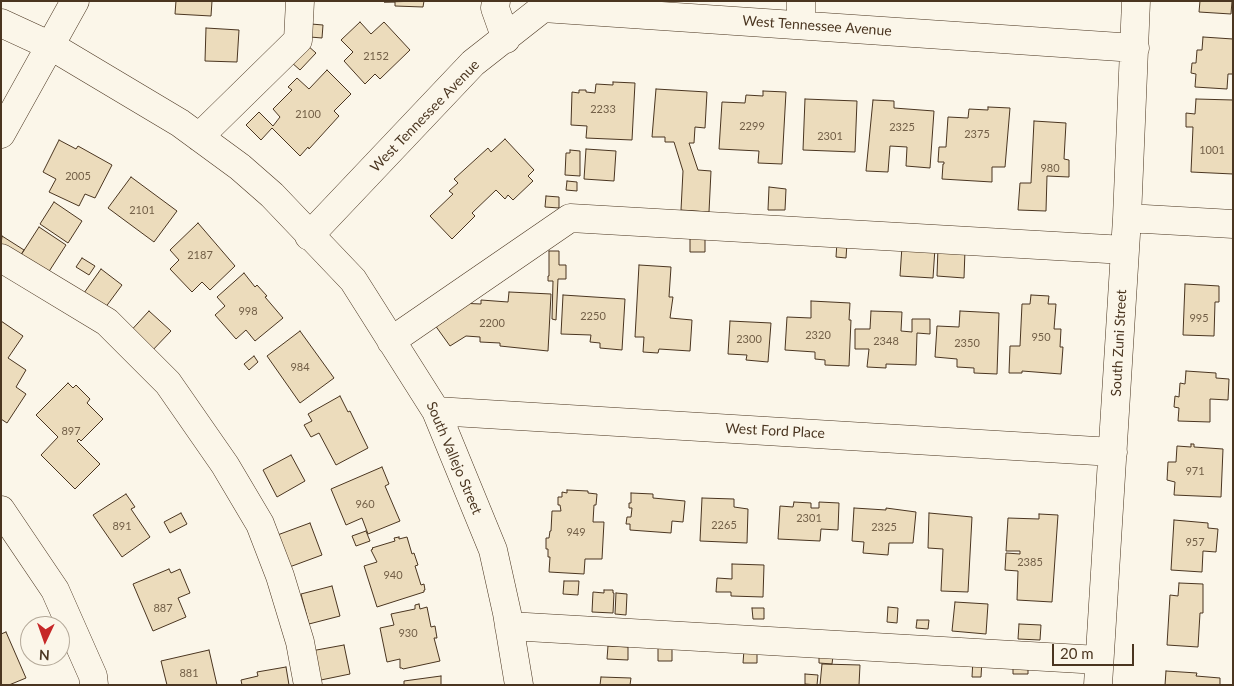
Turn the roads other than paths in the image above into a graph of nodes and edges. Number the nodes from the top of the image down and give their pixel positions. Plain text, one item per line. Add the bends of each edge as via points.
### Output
1 (75, 1) edge
2 (300, 1) edge
3 (496, 1) edge
4 (1136, 1) edge
5 (590, 6) edge
6 (801, 13) edge
7 (1, 23) edge
8 (506, 39) junction
9 (51, 46) junction
10 (1135, 48) junction
11 (1, 134) edge
12 (199, 137) junction
13 (1127, 218) junction
14 (1233, 224) edge
15 (310, 236) junction
16 (1125, 250) junction
17 (1, 258) edge
18 (391, 341) junction
19 (436, 411) junction
20 (1113, 452) junction
21 (1, 510) edge
22 (510, 626) junction
23 (1099, 672) edge
24 (94, 685) edge
25 (308, 685) edge
26 (519, 685) edge

1 - 9 street
2 - 12 street via 298,40
3 - 8 street via 495,8
4 - 10 street, South Zuni Street
5 - 6 street, West Tennessee Avenue
5 - 8 street, West Tennessee Avenue via 543,8
6 - 10 street, West Tennessee Avenue
7 - 9 street
8 - 15 street, West Tennessee Avenue via 474,63
9 - 11 street
9 - 12 street
10 - 13 street, South Zuni Street
12 - 15 street via 272,195
13 - 14 street
13 - 16 street, South Zuni Street
15 - 18 street, South Vallejo Street via 353,280
16 - 18 street via 570,218
16 - 20 street, South Zuni Street
17 - 25 street via 107,322 168,383 225,465 260,524 300,642
18 - 19 street, South Vallejo Street
19 - 20 street, West Ford Place
19 - 22 street, South Vallejo Street via 493,550
20 - 23 street, South Zuni Street
21 - 24 street via 55,590
22 - 23 street
22 - 26 street, South Vallejo Street

